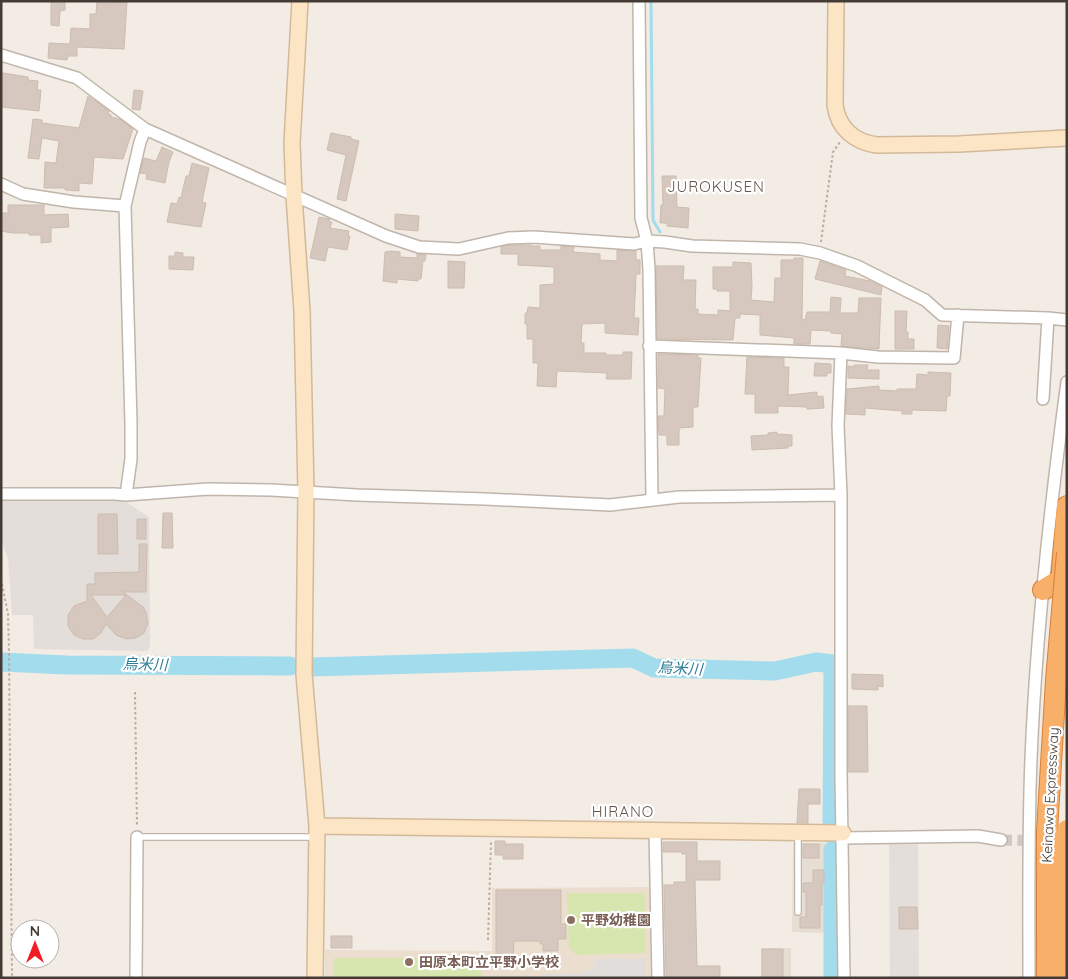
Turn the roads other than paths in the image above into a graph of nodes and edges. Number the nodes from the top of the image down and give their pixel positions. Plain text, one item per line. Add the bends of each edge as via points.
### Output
1 (300, 1) edge
2 (640, 1) edge
3 (836, 1) edge
4 (1, 55) edge
5 (145, 129) junction
6 (1067, 138) edge
7 (1, 184) edge
8 (294, 196) junction
9 (125, 206) junction
10 (647, 242) junction
11 (958, 315) junction
12 (1048, 318) junction
13 (1067, 320) edge
14 (649, 346) junction
15 (841, 353) junction
16 (1067, 382) edge
17 (1044, 399) dead end
18 (306, 491) junction
19 (1, 494) edge
20 (126, 495) junction
21 (841, 496) junction
22 (652, 499) junction
23 (1067, 506) edge
24 (1067, 553) edge
25 (1061, 580) junction
26 (1042, 590) junction
27 (1067, 830) edge
28 (317, 831) junction
29 (655, 831) junction
30 (798, 832) junction
31 (843, 835) junction
32 (137, 837) joint
33 (1000, 840) tunnel mouth
34 (798, 912) dead end
35 (136, 978) edge
36 (315, 978) edge
37 (658, 978) edge
38 (844, 978) edge
39 (1029, 978) edge
40 (1046, 978) edge
41 (1063, 978) edge

1 - 8 street via 292,143
2 - 10 street via 642,218
3 - 6 street via 836,115 848,132 865,143 959,144
4 - 5 street via 77,78
5 - 8 street
5 - 9 street
7 - 9 street via 23,194
8 - 10 street via 419,247 459,249 508,238 534,237 634,244
8 - 18 street via 302,311
9 - 20 street via 131,423
10 - 11 street via 820,253 857,266 925,300 942,315
10 - 14 street
11 - 12 street
11 - 15 street via 954,358
12 - 13 street
12 - 17 street
14 - 15 street
14 - 22 street
15 - 21 street via 838,426
16 - 26 street
18 - 20 street via 208,489
18 - 22 street via 610,505
18 - 28 street via 304,674
19 - 20 street
21 - 22 street
21 - 31 street
23 - 25 highway
24 - 40 highway, Keinawa Expressway, bridge via 1047,831
25 - 26 highway
25 - 40 highway via 1045,834
26 - 39 street via 1029,811
27 - 41 highway, Keinawa Expressway, bridge
28 - 29 street
28 - 32 lane
28 - 36 street
29 - 30 street
29 - 37 street
30 - 31 street
30 - 34 lane
31 - 33 street via 978,836
31 - 38 street
32 - 35 street

